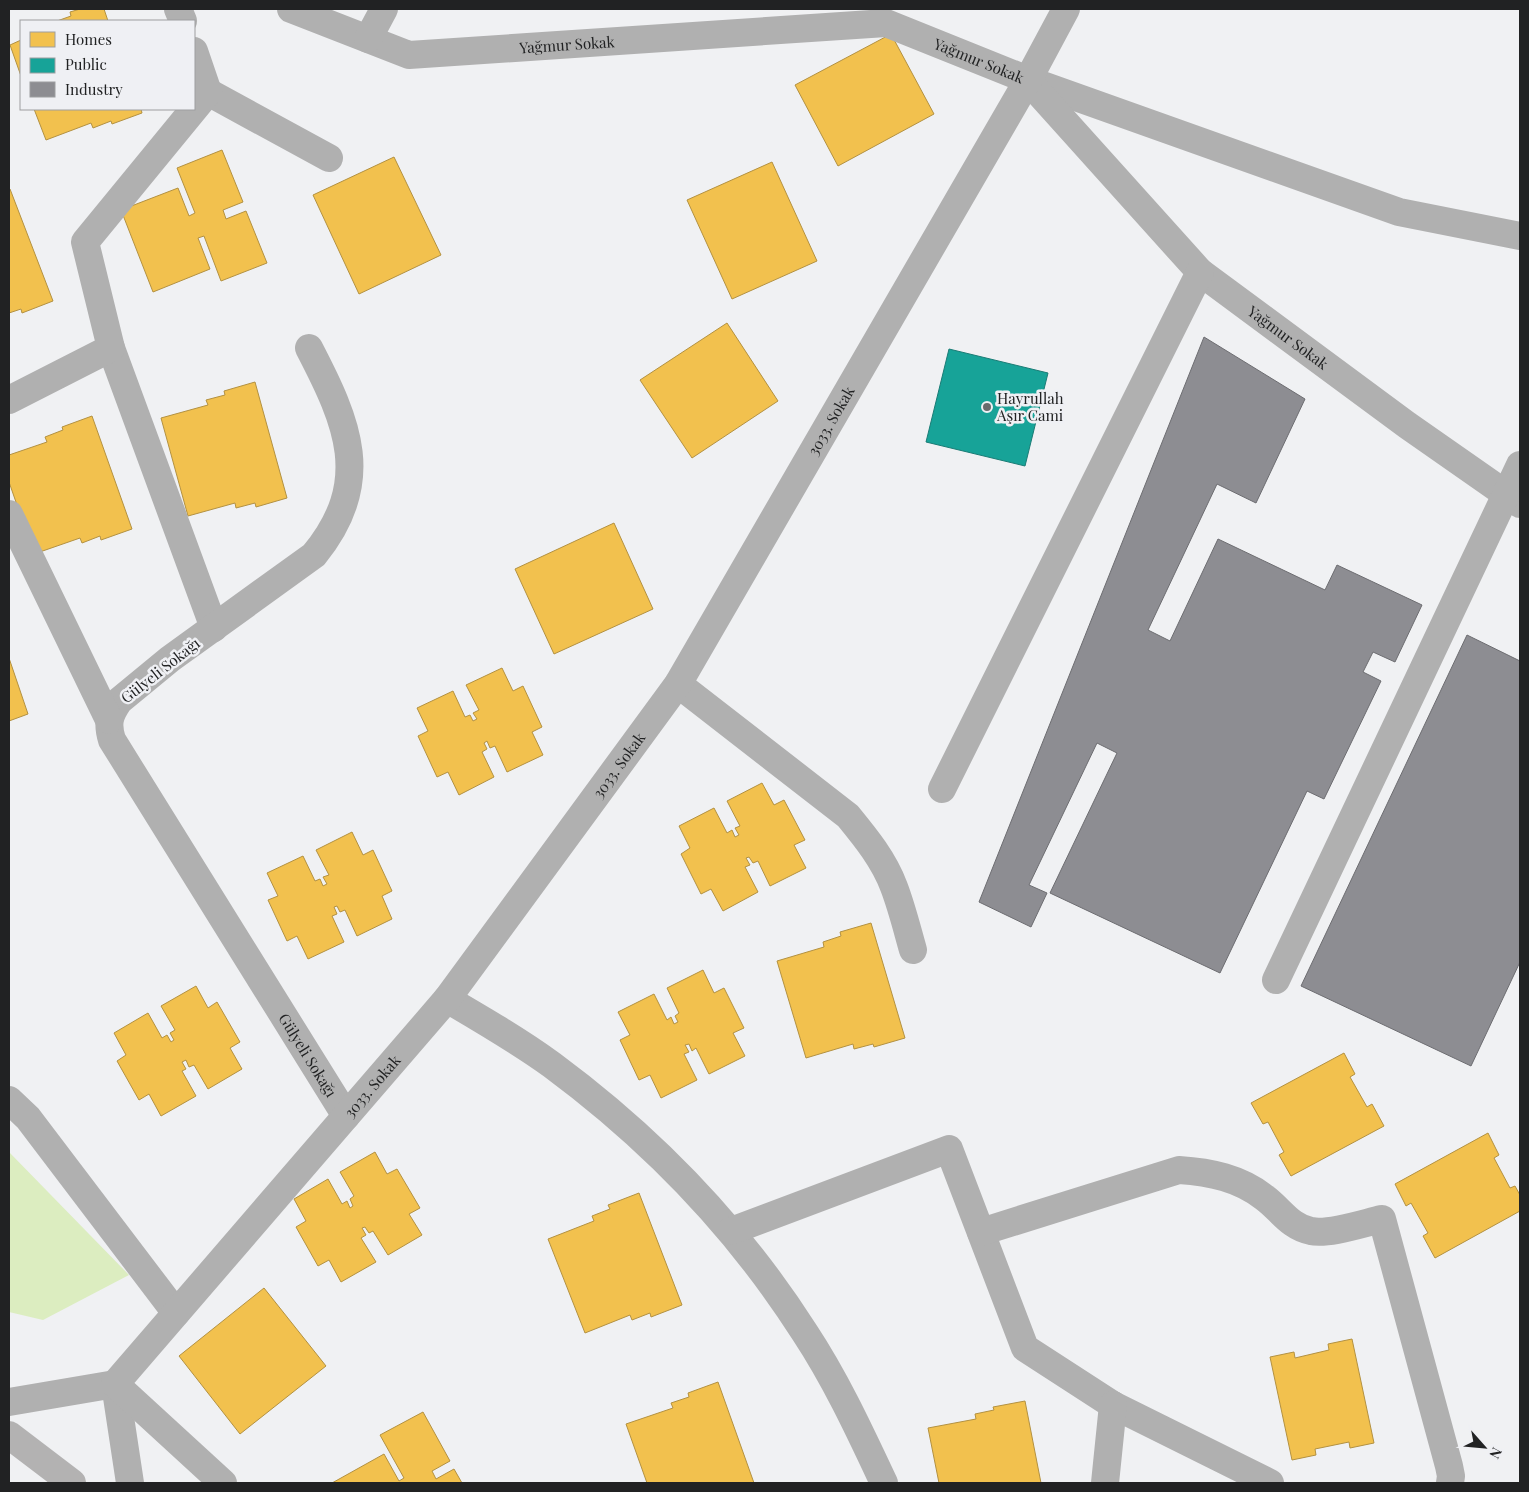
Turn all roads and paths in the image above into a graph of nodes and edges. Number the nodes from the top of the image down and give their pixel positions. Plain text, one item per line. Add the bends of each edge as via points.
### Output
1 (291, 9) edge
2 (384, 9) edge
3 (1066, 9) edge
4 (368, 39) junction
5 (195, 54) edge
6 (1028, 80) junction
7 (208, 92) junction
8 (195, 108) edge
9 (193, 110) edge
10 (329, 158) dead end
11 (1520, 236) edge
12 (1200, 272) junction
13 (111, 348) junction
14 (310, 348) dead end
15 (9, 400) edge
16 (1520, 465) edge
17 (1513, 499) edge
18 (9, 514) edge
19 (18, 555) edge
20 (214, 628) junction
21 (678, 684) junction
22 (109, 720) junction
23 (942, 789) dead end
24 (913, 950) dead end
25 (1276, 980) dead end
26 (447, 1000) junction
27 (9, 1100) edge
28 (346, 1116) junction
29 (731, 1231) junction
30 (981, 1232) junction
31 (176, 1313) junction
32 (115, 1384) junction
33 (9, 1402) edge
34 (1113, 1405) junction
35 (9, 1435) edge
36 (72, 1483) edge
37 (130, 1483) edge
38 (223, 1483) edge
39 (884, 1483) edge
40 (1105, 1483) edge
41 (1270, 1483) edge
42 (1450, 1483) edge

1 - 4 street, Yağmur Sokak
2 - 4 street
3 - 6 street, 3033. Sokak
4 - 6 street, Yağmur Sokak via 409,55 886,23
5 - 7 street
6 - 11 street via 1399,212
6 - 12 street, Yağmur Sokak
6 - 21 street, 3033. Sokak
7 - 8 street
7 - 10 street
9 - 13 street via 85,242
12 - 17 street, Yağmur Sokak
12 - 23 street
13 - 15 street
13 - 20 street
14 - 20 street, Gülyeli Sokağı via 347,438 350,463 344,506 336,524 314,555
16 - 17 street
17 - 25 street
18 - 19 street
19 - 22 street
20 - 22 street, Gülyeli Sokağı via 119,701
21 - 24 street via 848,816 867,839 894,886
21 - 26 street, 3033. Sokak
22 - 28 street, Gülyeli Sokağı via 112,740
26 - 28 street, 3033. Sokak
26 - 29 street via 500,1030 600,1102 659,1154
27 - 31 street via 28,1118
28 - 31 street, 3033. Sokak
29 - 30 street via 949,1149
29 - 39 street via 806,1334 838,1388
30 - 34 street via 1025,1348
30 - 42 street via 1179,1170 1202,1171 1247,1186 1264,1196 1292,1224 1307,1231 1323,1232 1382,1219 1449,1466
31 - 32 street, 3033. Sokak
32 - 33 street
32 - 37 street
32 - 38 street
34 - 40 street
34 - 41 street
35 - 36 main road

